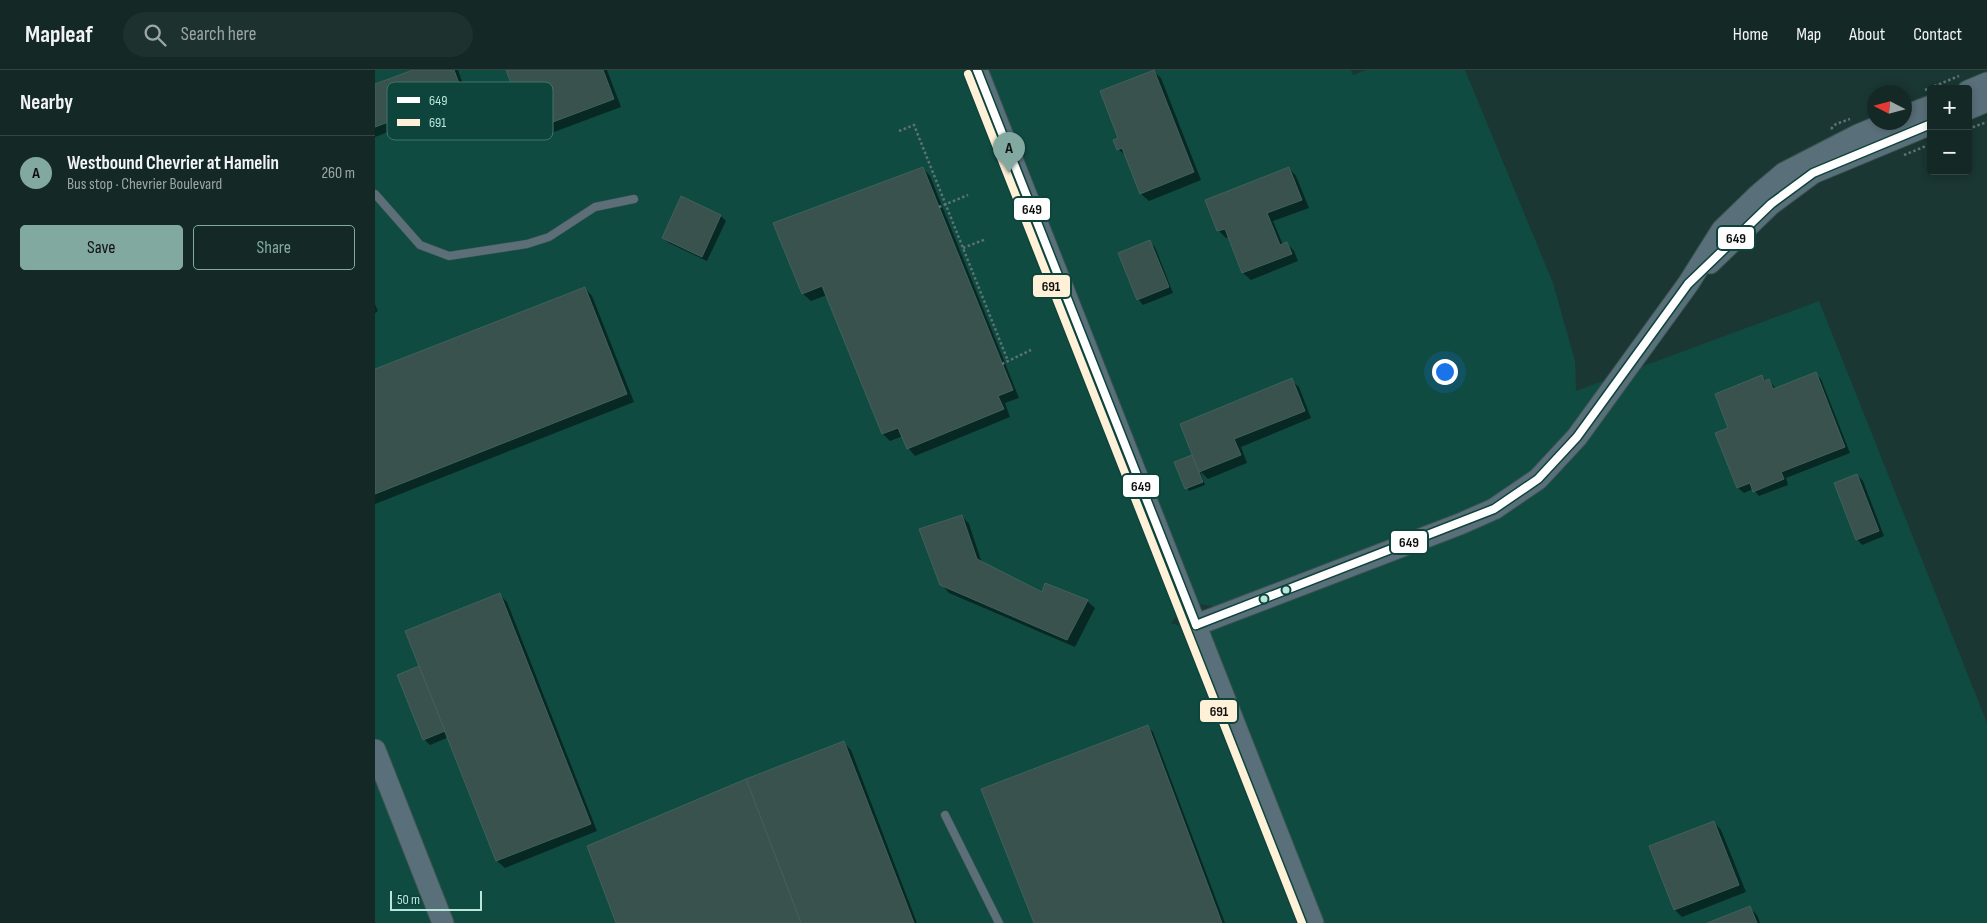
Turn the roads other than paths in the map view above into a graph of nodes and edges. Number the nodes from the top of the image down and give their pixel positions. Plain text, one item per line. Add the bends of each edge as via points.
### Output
1 (977, 70) edge
2 (1967, 82) edge
3 (1987, 83) edge
4 (1926, 98) edge
5 (1987, 101) edge
6 (1972, 107) edge
7 (1912, 110) edge
8 (1927, 126) edge
9 (1870, 130) edge
10 (375, 194) edge
11 (634, 199) dead end
12 (1688, 284) junction
13 (1196, 625) junction
14 (375, 750) edge
15 (945, 816) dead end
16 (443, 923) edge
17 (999, 923) edge
18 (1313, 923) edge

1 - 13 street
2 - 3 street
4 - 7 street
5 - 6 street
8 - 12 street via 1813,173 1771,204
9 - 12 street via 1784,173 1722,230
10 - 11 lane via 420,245 449,256 527,244 549,237 595,206
12 - 13 street via 1577,437 1538,480 1494,509 1459,524
13 - 18 street
14 - 16 street
15 - 17 lane

